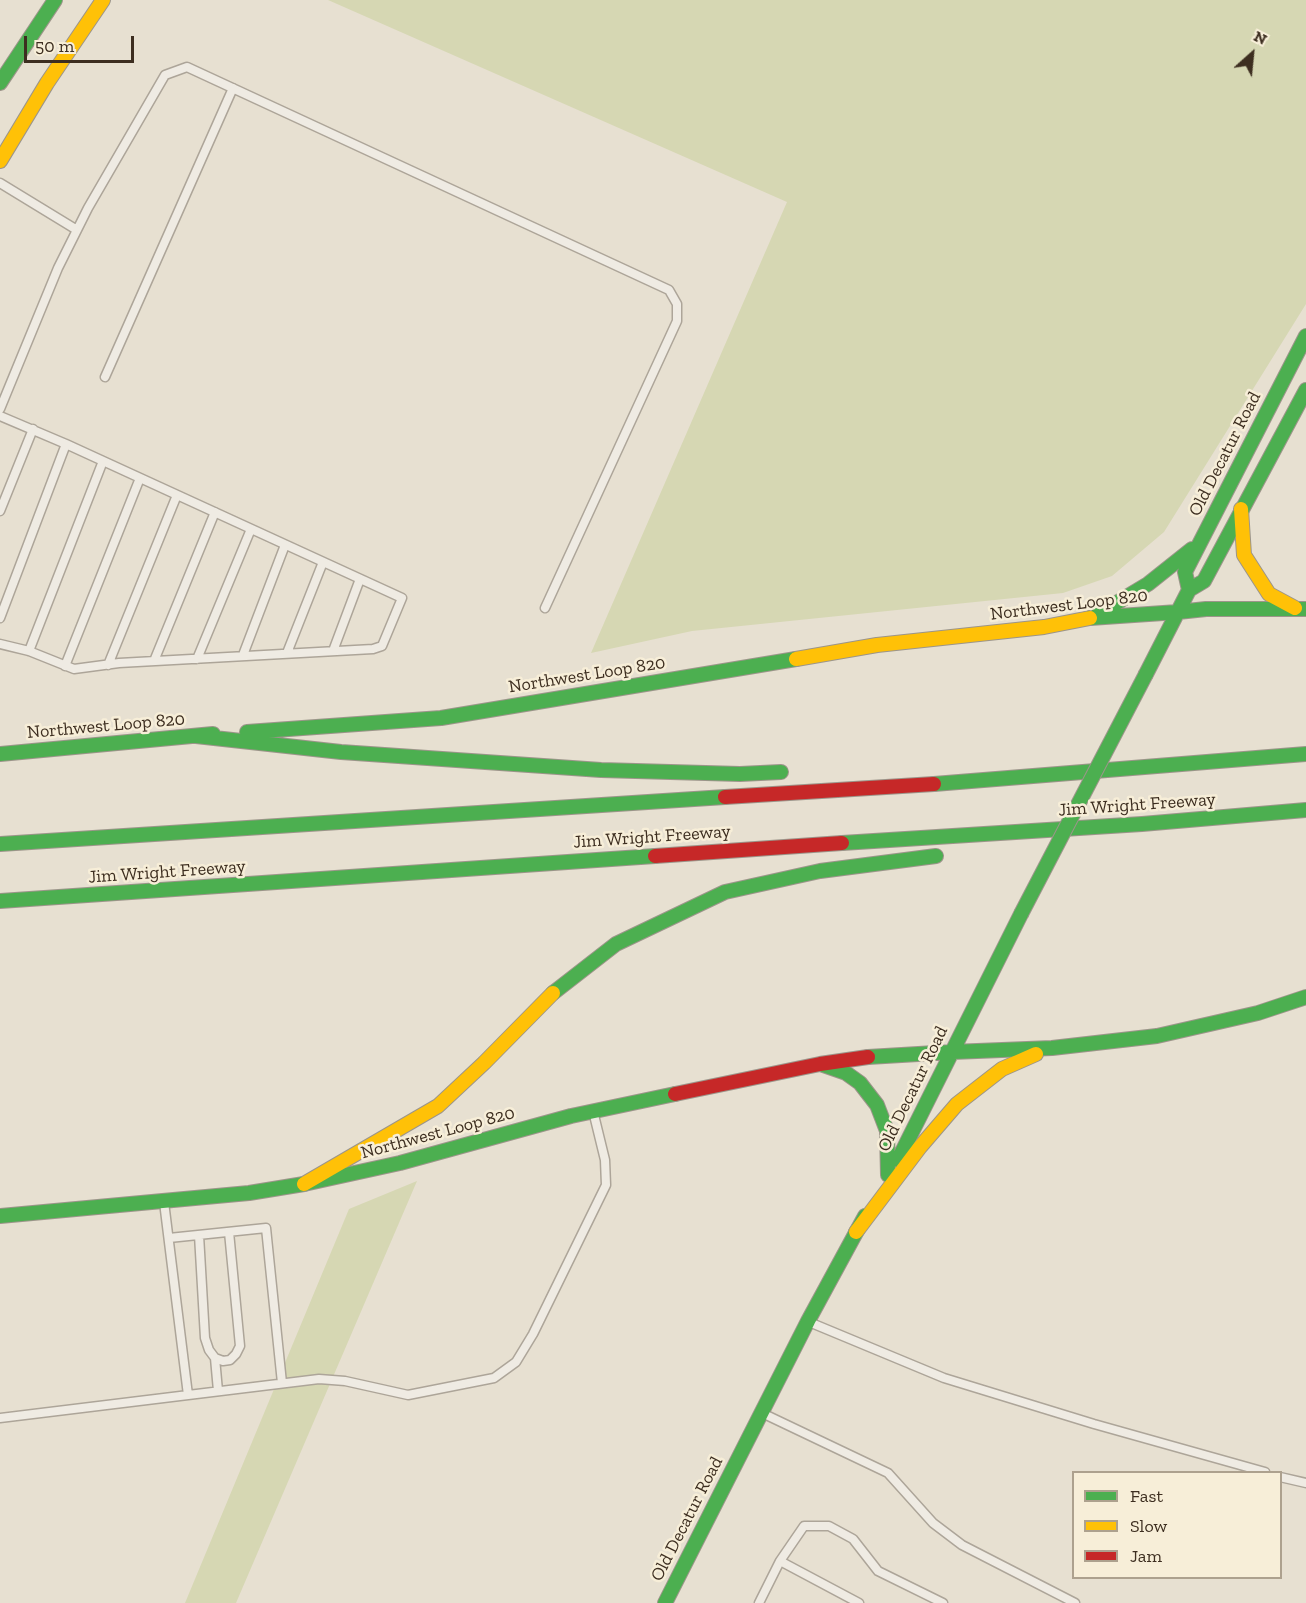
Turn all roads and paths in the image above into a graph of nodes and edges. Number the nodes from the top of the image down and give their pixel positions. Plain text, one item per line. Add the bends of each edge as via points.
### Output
1 (55, 0) edge
2 (103, 0) edge
3 (0, 83) edge
4 (233, 88) junction
5 (0, 161) edge
6 (0, 183) edge
7 (77, 230) junction
8 (1306, 336) edge
9 (105, 377) dead end
10 (1306, 390) edge
11 (0, 409) edge
12 (0, 416) edge
13 (33, 429) junction
14 (66, 444) junction
15 (103, 461) junction
16 (140, 478) junction
17 (177, 495) junction
18 (1241, 509) junction
19 (0, 511) edge
20 (215, 512) junction
21 (251, 529) junction
22 (1199, 543) junction
23 (285, 545) junction
24 (323, 562) junction
25 (360, 579) junction
26 (1189, 590) junction
27 (545, 608) dead end
28 (1300, 608) edge
29 (1178, 612) junction
30 (0, 618) edge
31 (1092, 618) junction
32 (0, 644) edge
33 (29, 651) junction
34 (333, 651) junction
35 (286, 653) junction
36 (243, 655) junction
37 (197, 659) junction
38 (154, 661) junction
39 (108, 665) junction
40 (65, 666) junction
41 (196, 736) junction
42 (0, 754) edge
43 (1306, 754) edge
44 (797, 771) dead end
45 (910, 772) dead end
46 (976, 781) junction
47 (1306, 810) edge
48 (1003, 833) junction
49 (0, 844) edge
50 (978, 847) dead end
51 (946, 855) dead end
52 (0, 902) edge
53 (1306, 997) edge
54 (1052, 1048) junction
55 (952, 1052) junction
56 (820, 1064) junction
57 (593, 1112) junction
58 (889, 1178) junction
59 (304, 1184) junction
60 (164, 1202) junction
61 (0, 1216) edge
62 (229, 1232) junction
63 (856, 1232) junction
64 (199, 1236) junction
65 (169, 1238) junction
66 (808, 1321) junction
67 (215, 1358) junction
68 (282, 1383) junction
69 (218, 1391) junction
70 (188, 1395) junction
71 (761, 1413) junction
72 (0, 1418) edge
73 (1258, 1471) edge
74 (1282, 1477) edge
75 (1306, 1483) edge
76 (780, 1561) junction
77 (665, 1603) edge
78 (759, 1603) edge
79 (859, 1603) edge
80 (943, 1603) edge
81 (1075, 1603) edge

1 - 3 main road
2 - 5 main road
4 - 7 lane via 187,67 165,75
4 - 9 lane
4 - 27 lane via 669,290 677,304 677,321
6 - 7 lane
7 - 11 lane
8 - 22 main road, Old Decatur Road
10 - 18 main road, Old Decatur Road
12 - 13 lane
13 - 14 lane
13 - 19 lane
14 - 15 lane
14 - 30 lane
15 - 16 lane
15 - 33 lane
16 - 17 lane
16 - 40 lane
17 - 20 lane
17 - 39 lane
18 - 26 main road, Old Decatur Road via 1204,581
18 - 28 main road via 1244,555 1269,594
20 - 21 lane
20 - 38 lane
21 - 23 lane
21 - 37 lane
22 - 26 main road, Old Decatur Road via 1185,572
22 - 31 main road via 1148,584
23 - 24 lane
23 - 36 lane
24 - 25 lane
24 - 35 lane
25 - 34 lane
25 - 34 lane via 402,598 382,646
26 - 29 main road, Old Decatur Road
28 - 29 main road, Northwest Loop 820
29 - 31 main road, Northwest Loop 820
29 - 55 main road, Old Decatur Road, bridge
31 - 41 main road, Northwest Loop 820 via 877,645 441,718
32 - 33 lane
33 - 40 lane
34 - 35 lane
35 - 36 lane
36 - 37 lane
37 - 38 lane
38 - 39 lane
39 - 40 lane via 74,669
41 - 42 main road, Northwest Loop 820
41 - 44 main road via 341,752 579,768 740,774
43 - 46 main road, Jim Wright Freeway
45 - 46 main road
46 - 49 main road, Jim Wright Freeway
47 - 48 main road, Jim Wright Freeway
48 - 50 main road
48 - 52 main road, Jim Wright Freeway
51 - 59 main road via 820,871 725,892 616,944 550,995 438,1106
53 - 54 main road via 1258,1013 1156,1036
54 - 55 main road, Northwest Loop 820
54 - 63 main road via 1002,1069 957,1104
55 - 56 main road, Northwest Loop 820 via 873,1056
55 - 58 main road, Old Decatur Road
56 - 57 main road, Northwest Loop 820
56 - 58 main road via 860,1083 877,1105 887,1131
57 - 59 main road, Northwest Loop 820
57 - 68 lane via 606,1160 606,1185 516,1362 494,1378 408,1395 345,1381
58 - 63 main road, Old Decatur Road
59 - 60 main road, Northwest Loop 820
60 - 61 main road, Northwest Loop 820
60 - 65 lane
62 - 64 lane
62 - 67 lane via 240,1346 230,1360
62 - 68 lane via 266,1228
63 - 66 main road, Old Decatur Road
64 - 65 lane
64 - 67 lane via 205,1338
65 - 70 lane
66 - 71 main road, Old Decatur Road
66 - 73 lane via 944,1378
67 - 69 lane
68 - 69 lane
69 - 70 lane
70 - 72 lane
71 - 77 main road, Old Decatur Road
71 - 81 lane via 888,1473 933,1522 962,1545
74 - 75 lane
76 - 78 lane
76 - 79 lane
76 - 80 lane via 804,1526 829,1526 853,1539 878,1571

